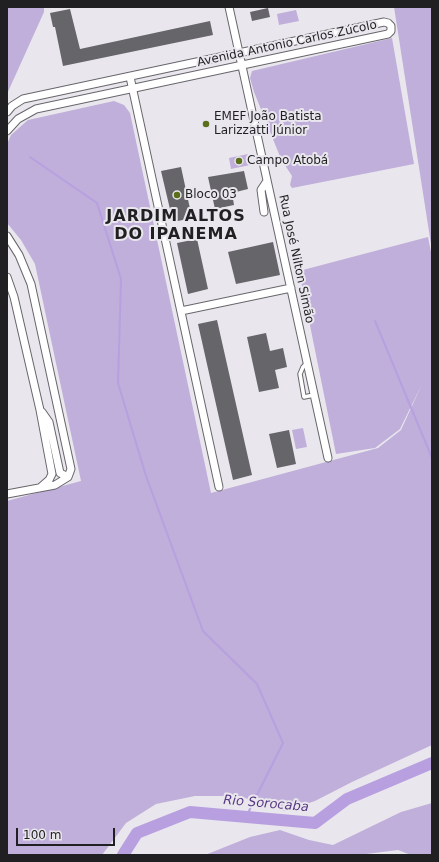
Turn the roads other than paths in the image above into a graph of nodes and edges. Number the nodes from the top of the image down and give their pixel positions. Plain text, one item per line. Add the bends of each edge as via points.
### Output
1 (230, 7) edge
2 (240, 54) junction
3 (242, 65) junction
4 (130, 77) junction
5 (83, 87) junction
6 (132, 89) junction
7 (36, 109) junction
8 (7, 112) edge
9 (7, 131) edge
10 (268, 181) junction
11 (264, 212) dead end
12 (7, 236) edge
13 (7, 277) edge
14 (291, 288) junction
15 (180, 311) junction
16 (40, 410) junction
17 (328, 458) dead end
18 (68, 477) junction
19 (41, 487) junction
20 (219, 487) dead end
21 (7, 494) edge

1 - 2 street, Rua José Nilton Simão
2 - 3 street, Rua José Nilton Simão
2 - 3 street, Avenida Antonio Carlos Zúcolo via 384,22 391,26 388,34
2 - 4 street, Avenida Antonio Carlos Zúcolo
3 - 6 street, Avenida Antonio Carlos Zúcolo
3 - 10 street, Rua José Nilton Simão
4 - 5 street, Avenida Antonio Carlos Zúcolo
4 - 6 street
5 - 7 street, Avenida Antonio Carlos Zúcolo via 30,100
5 - 8 street, Avenida Antonio Carlos Zúcolo via 23,99
6 - 7 street, Avenida Antonio Carlos Zúcolo
6 - 15 street
7 - 9 street, Avenida Antonio Carlos Zúcolo via 18,119
10 - 11 street via 261,190
10 - 14 street, Rua José Nilton Simão
12 - 18 street via 25,265 35,297 71,465
13 - 16 street
14 - 15 street
14 - 17 street, Rua José Nilton Simão
15 - 20 street
16 - 18 street via 49,422 60,473
16 - 19 street via 52,474
18 - 19 street via 55,485
19 - 21 street

